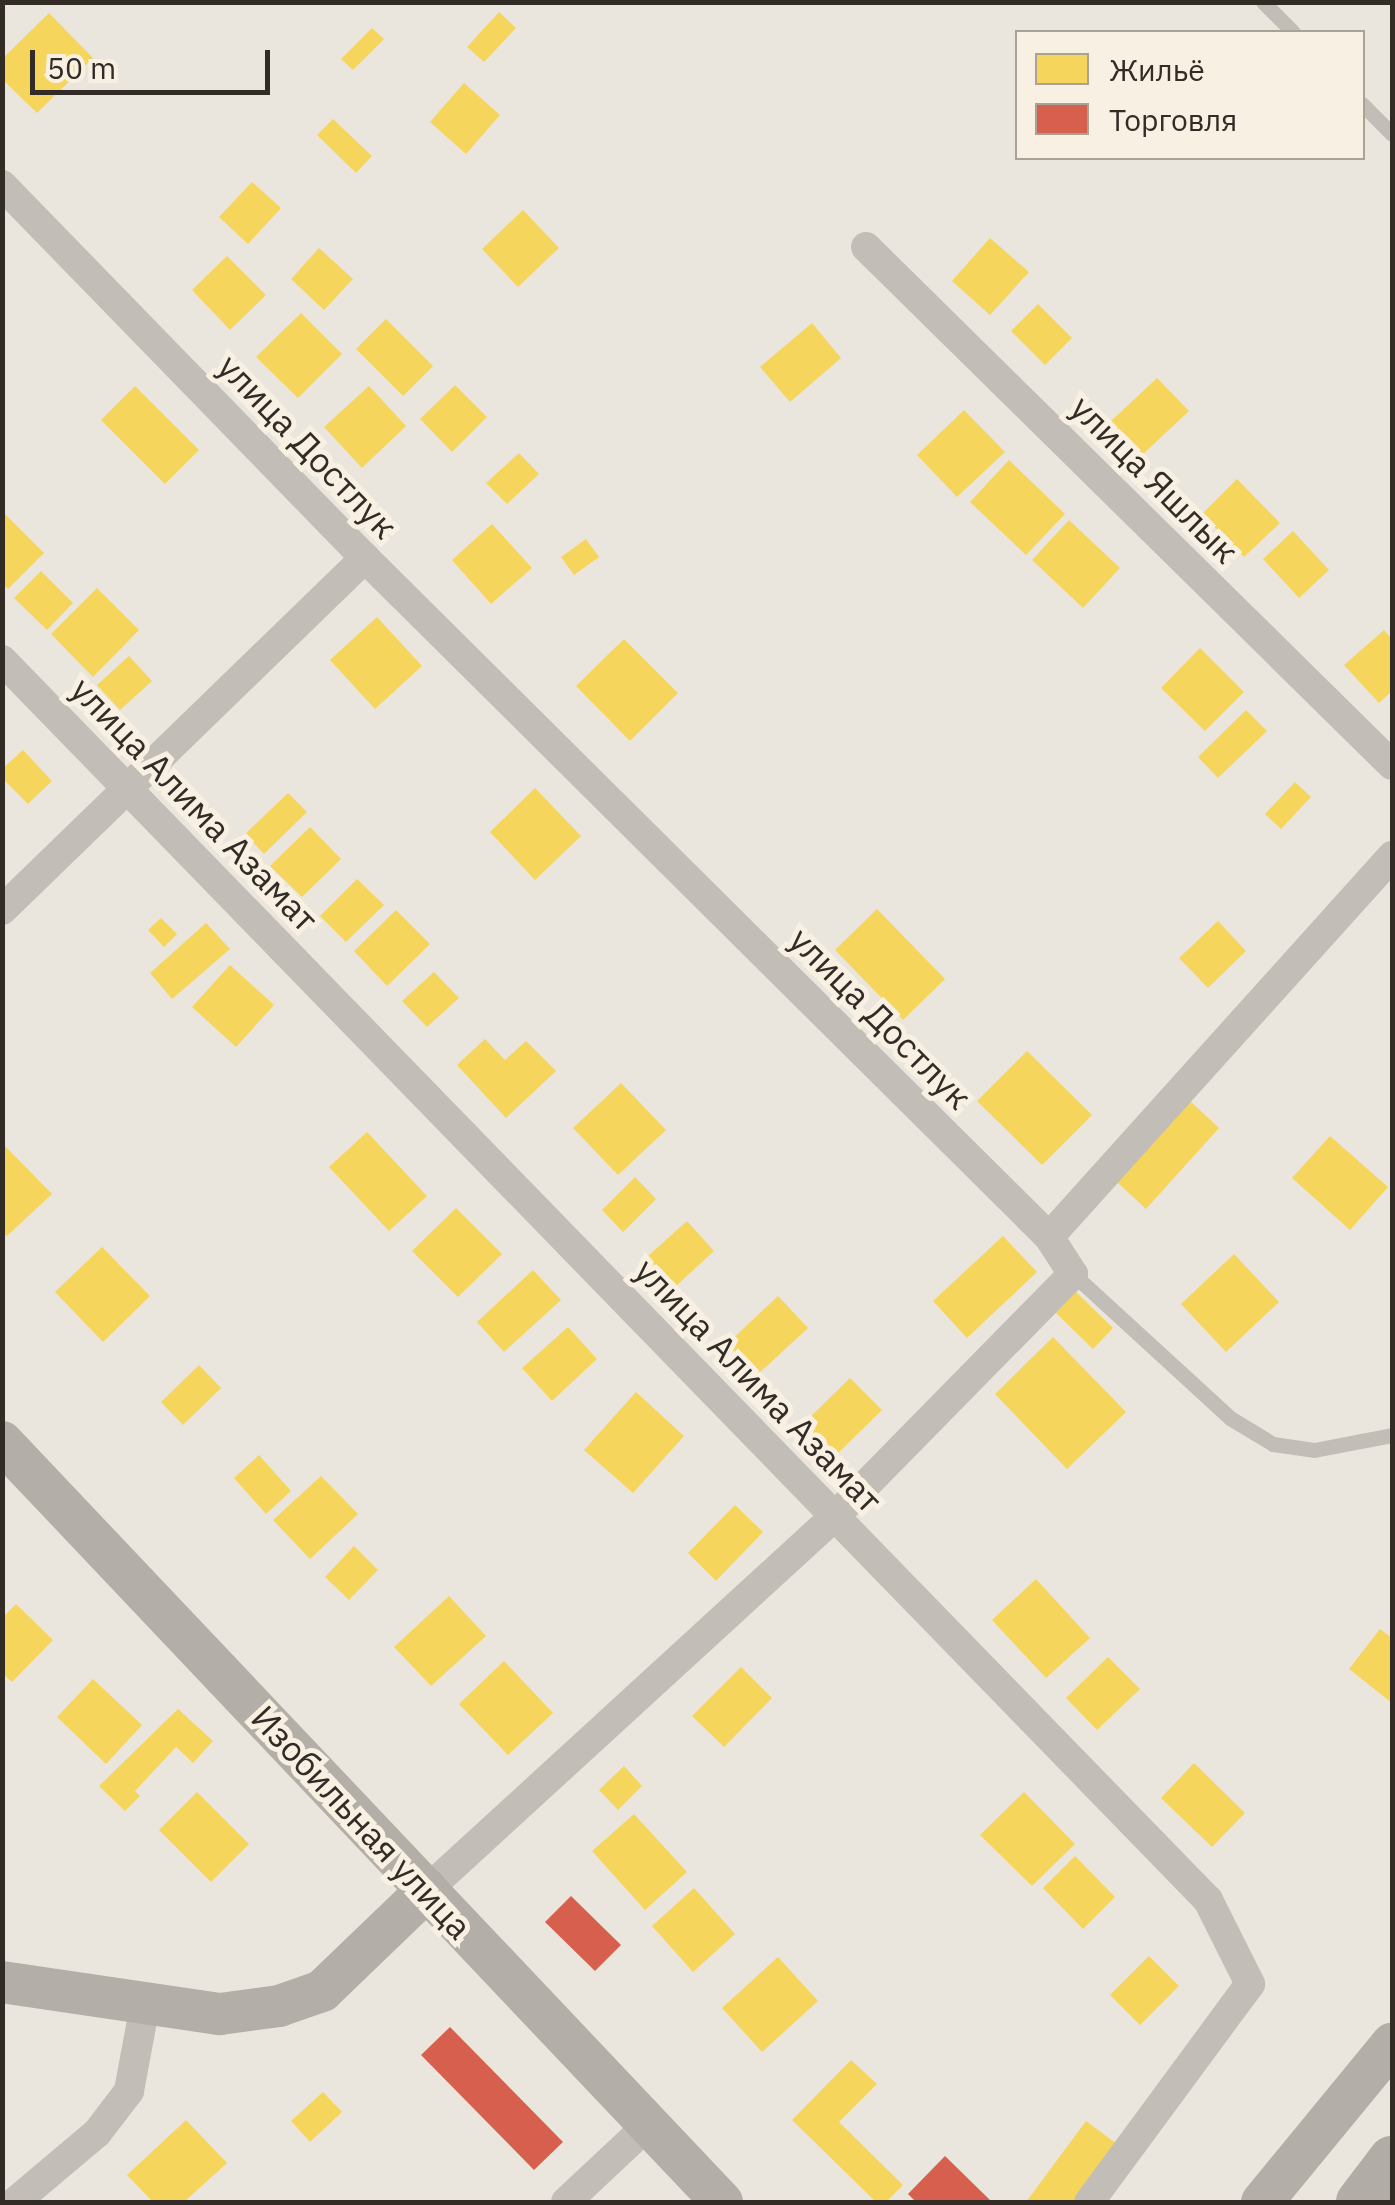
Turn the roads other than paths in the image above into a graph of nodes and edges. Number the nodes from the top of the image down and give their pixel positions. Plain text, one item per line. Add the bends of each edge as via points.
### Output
1 (1263, 2) edge
2 (1291, 30) edge
3 (1365, 107) edge
4 (1392, 134) edge
5 (2, 184) edge
6 (866, 246) dead end
7 (365, 558) junction
8 (2, 660) edge
9 (1392, 765) edge
10 (130, 792) junction
11 (1392, 856) edge
12 (2, 910) edge
13 (1049, 1238) junction
14 (1073, 1274) junction
15 (1392, 1435) edge
16 (2, 1442) edge
17 (834, 1516) junction
18 (427, 1890) junction
19 (2, 1982) edge
20 (145, 2006) junction
21 (1392, 2044) edge
22 (648, 2125) junction
23 (1392, 2160) edge
24 (15, 2202) edge
25 (566, 2202) edge
26 (722, 2202) edge
27 (1089, 2202) edge
28 (1262, 2202) edge
29 (1360, 2202) edge

1 - 2 lane
3 - 4 lane
5 - 7 street, улица Достлук
6 - 9 street, улица Яшлык
7 - 10 street
7 - 13 street, улица Достлук
8 - 10 street, улица Алима Азамат
10 - 12 street
10 - 17 street, улица Алима Азамат
11 - 13 street
13 - 14 street, улица Достлук
14 - 15 lane via 1230,1418 1272,1444 1314,1450
14 - 17 street
16 - 18 main road, Изобильная улица
17 - 18 street
17 - 27 street, улица Алима Азамат via 1208,1900 1250,1984
18 - 20 main road via 322,1991 220,2014
18 - 22 main road, Изобильная улица
19 - 20 main road
20 - 24 street via 128,2091 97,2133
21 - 28 main road
22 - 25 street
22 - 26 main road, Изобильная улица
23 - 29 main road

